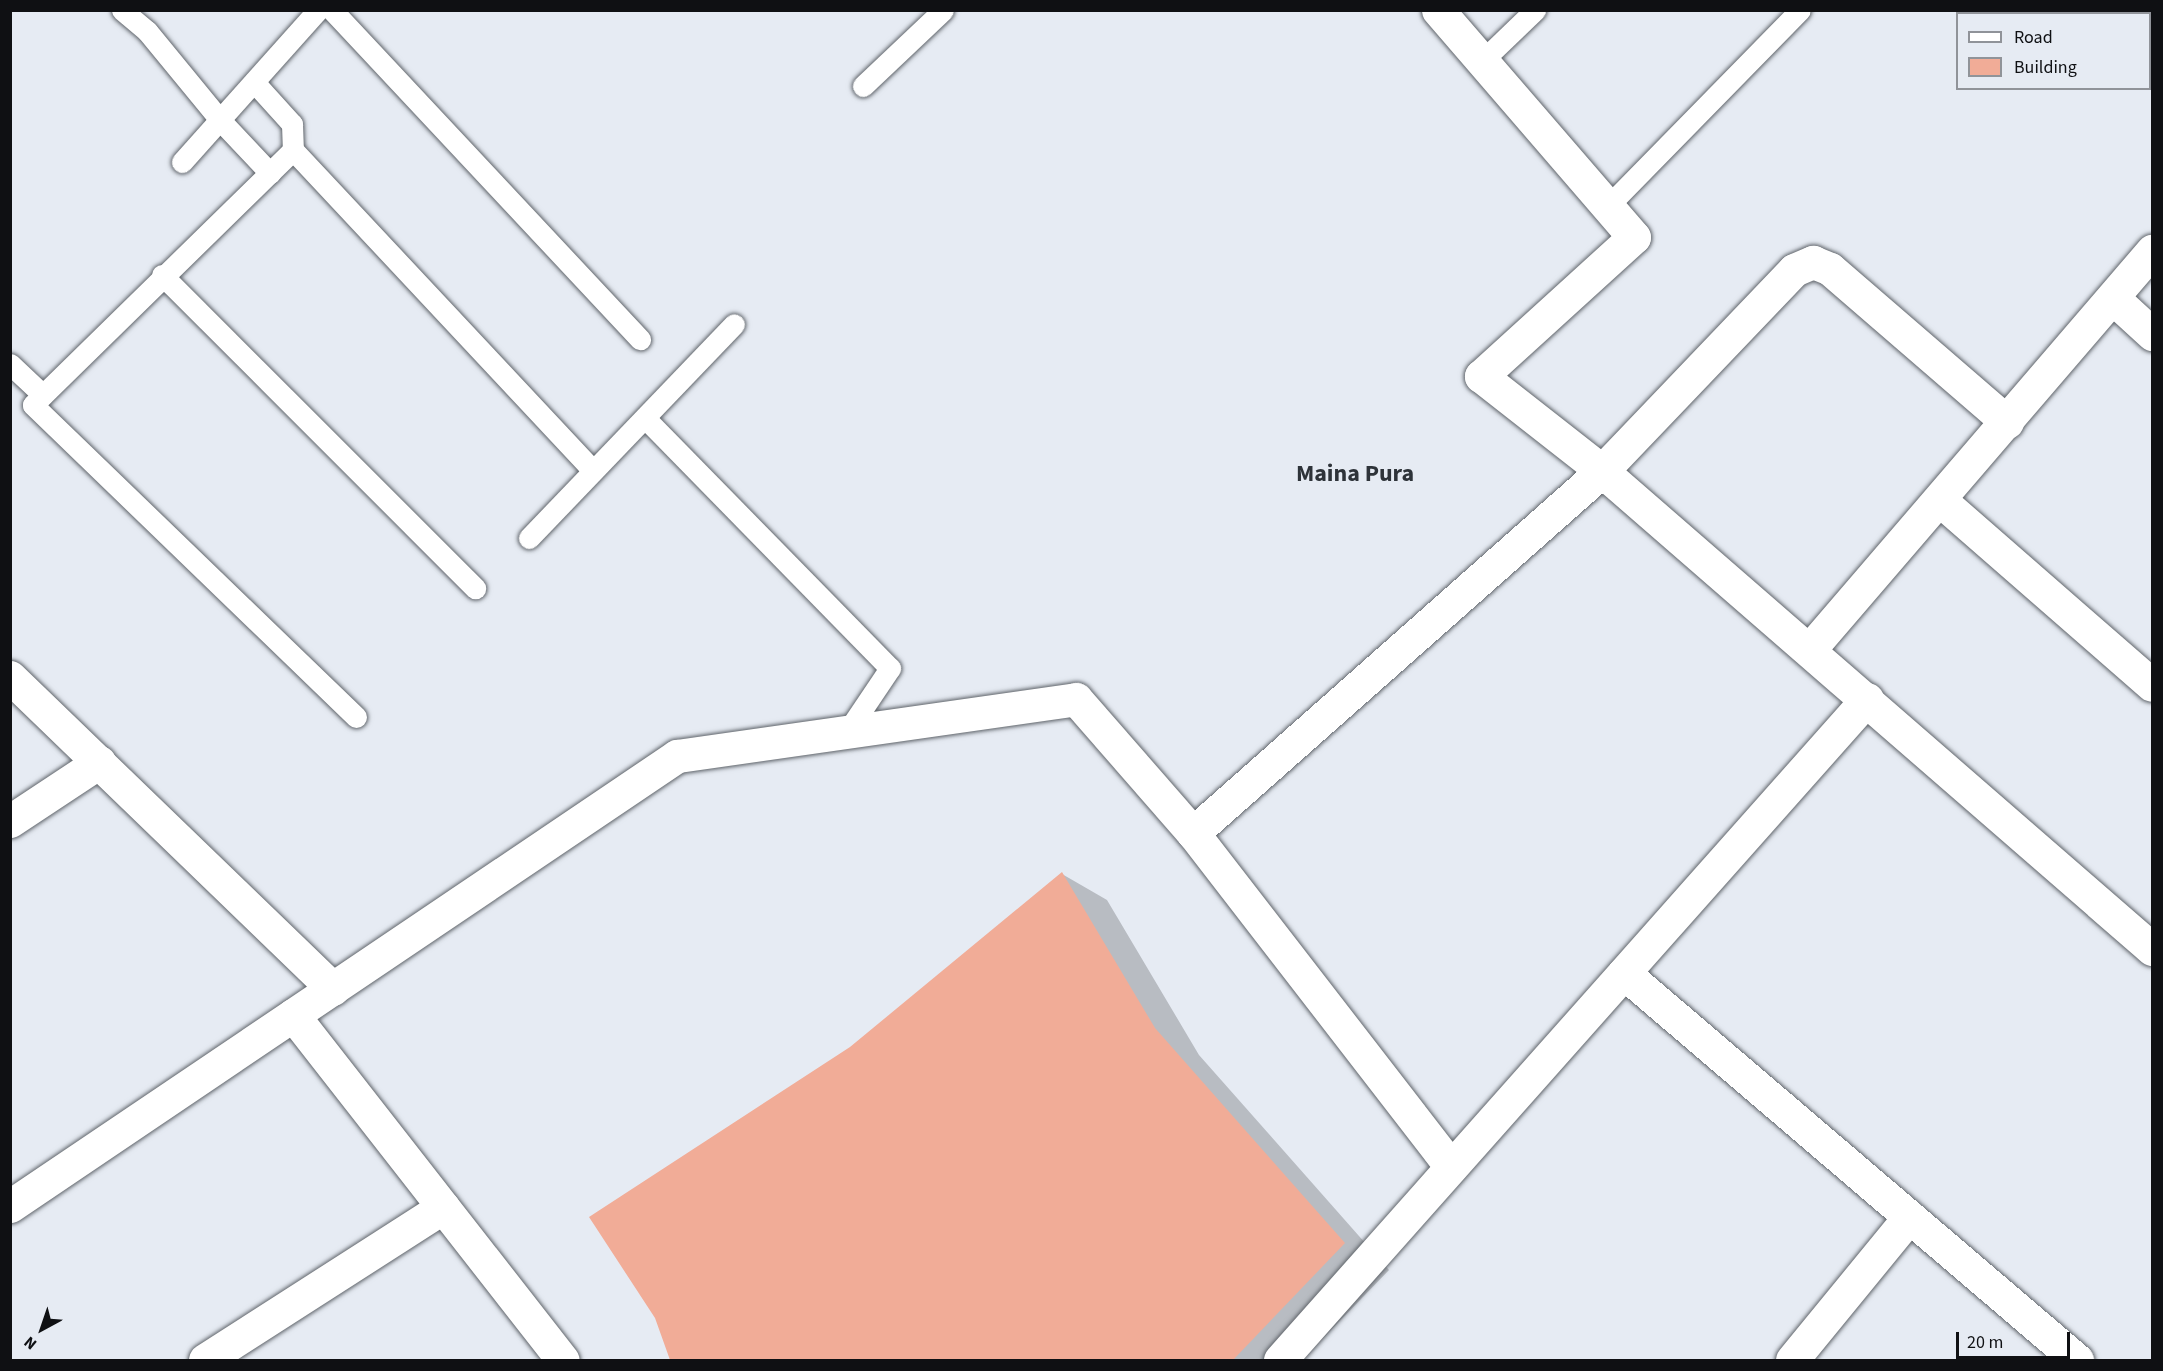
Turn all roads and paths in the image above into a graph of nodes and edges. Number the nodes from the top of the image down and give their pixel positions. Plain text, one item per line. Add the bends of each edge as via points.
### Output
1 (122, 10) edge
2 (332, 10) edge
3 (943, 10) edge
4 (1438, 10) edge
5 (1535, 10) edge
6 (1800, 10) edge
7 (310, 14) edge
8 (1482, 61) junction
9 (254, 82) junction
10 (862, 86) dead end
11 (220, 120) junction
12 (293, 150) junction
13 (182, 162) dead end
14 (270, 173) junction
15 (1608, 206) junction
16 (2152, 250) edge
17 (162, 275) junction
18 (2114, 299) junction
19 (734, 324) dead end
20 (2152, 334) edge
21 (640, 339) dead end
22 (10, 364) edge
23 (43, 395) junction
24 (645, 418) junction
25 (2007, 422) junction
26 (593, 471) junction
27 (1602, 471) junction
28 (1940, 500) junction
29 (529, 538) dead end
30 (474, 588) dead end
31 (1810, 649) junction
32 (10, 677) edge
33 (2152, 685) edge
34 (1867, 699) junction
35 (357, 717) dead end
36 (847, 732) junction
37 (99, 762) junction
38 (10, 821) edge
39 (1193, 833) junction
40 (2152, 949) edge
41 (1624, 973) junction
42 (333, 989) junction
43 (294, 1015) junction
44 (1451, 1167) junction
45 (10, 1206) edge
46 (443, 1207) junction
47 (1909, 1217) junction
48 (205, 1360) edge
49 (563, 1360) edge
50 (1280, 1360) edge
51 (1792, 1360) edge
52 (2077, 1360) edge

1 - 11 lane via 147,31
2 - 21 lane
3 - 10 lane
4 - 8 street
5 - 8 lane
6 - 15 lane
7 - 9 lane
8 - 15 street
9 - 11 lane
9 - 12 lane via 292,124
11 - 13 lane
11 - 14 lane
12 - 14 lane
12 - 26 lane
14 - 17 lane
15 - 27 street via 1634,237 1482,376
16 - 18 street
17 - 23 lane
17 - 30 lane
18 - 20 street
18 - 25 street
19 - 24 lane
22 - 23 lane
23 - 35 lane via 33,405
24 - 26 lane
24 - 36 lane via 890,668
25 - 27 street via 1830,269 1813,262 1794,270
25 - 28 street
26 - 29 lane
27 - 31 street
27 - 39 street
28 - 31 street
28 - 33 street
31 - 34 street
32 - 37 street
34 - 40 street
34 - 41 street
36 - 39 street via 1076,699
36 - 42 street via 677,756
37 - 38 street
37 - 42 street
39 - 44 street
41 - 44 street
41 - 47 street
42 - 43 street
43 - 45 street
43 - 46 street
44 - 50 street
46 - 48 street
46 - 49 street
47 - 51 street
47 - 52 street

